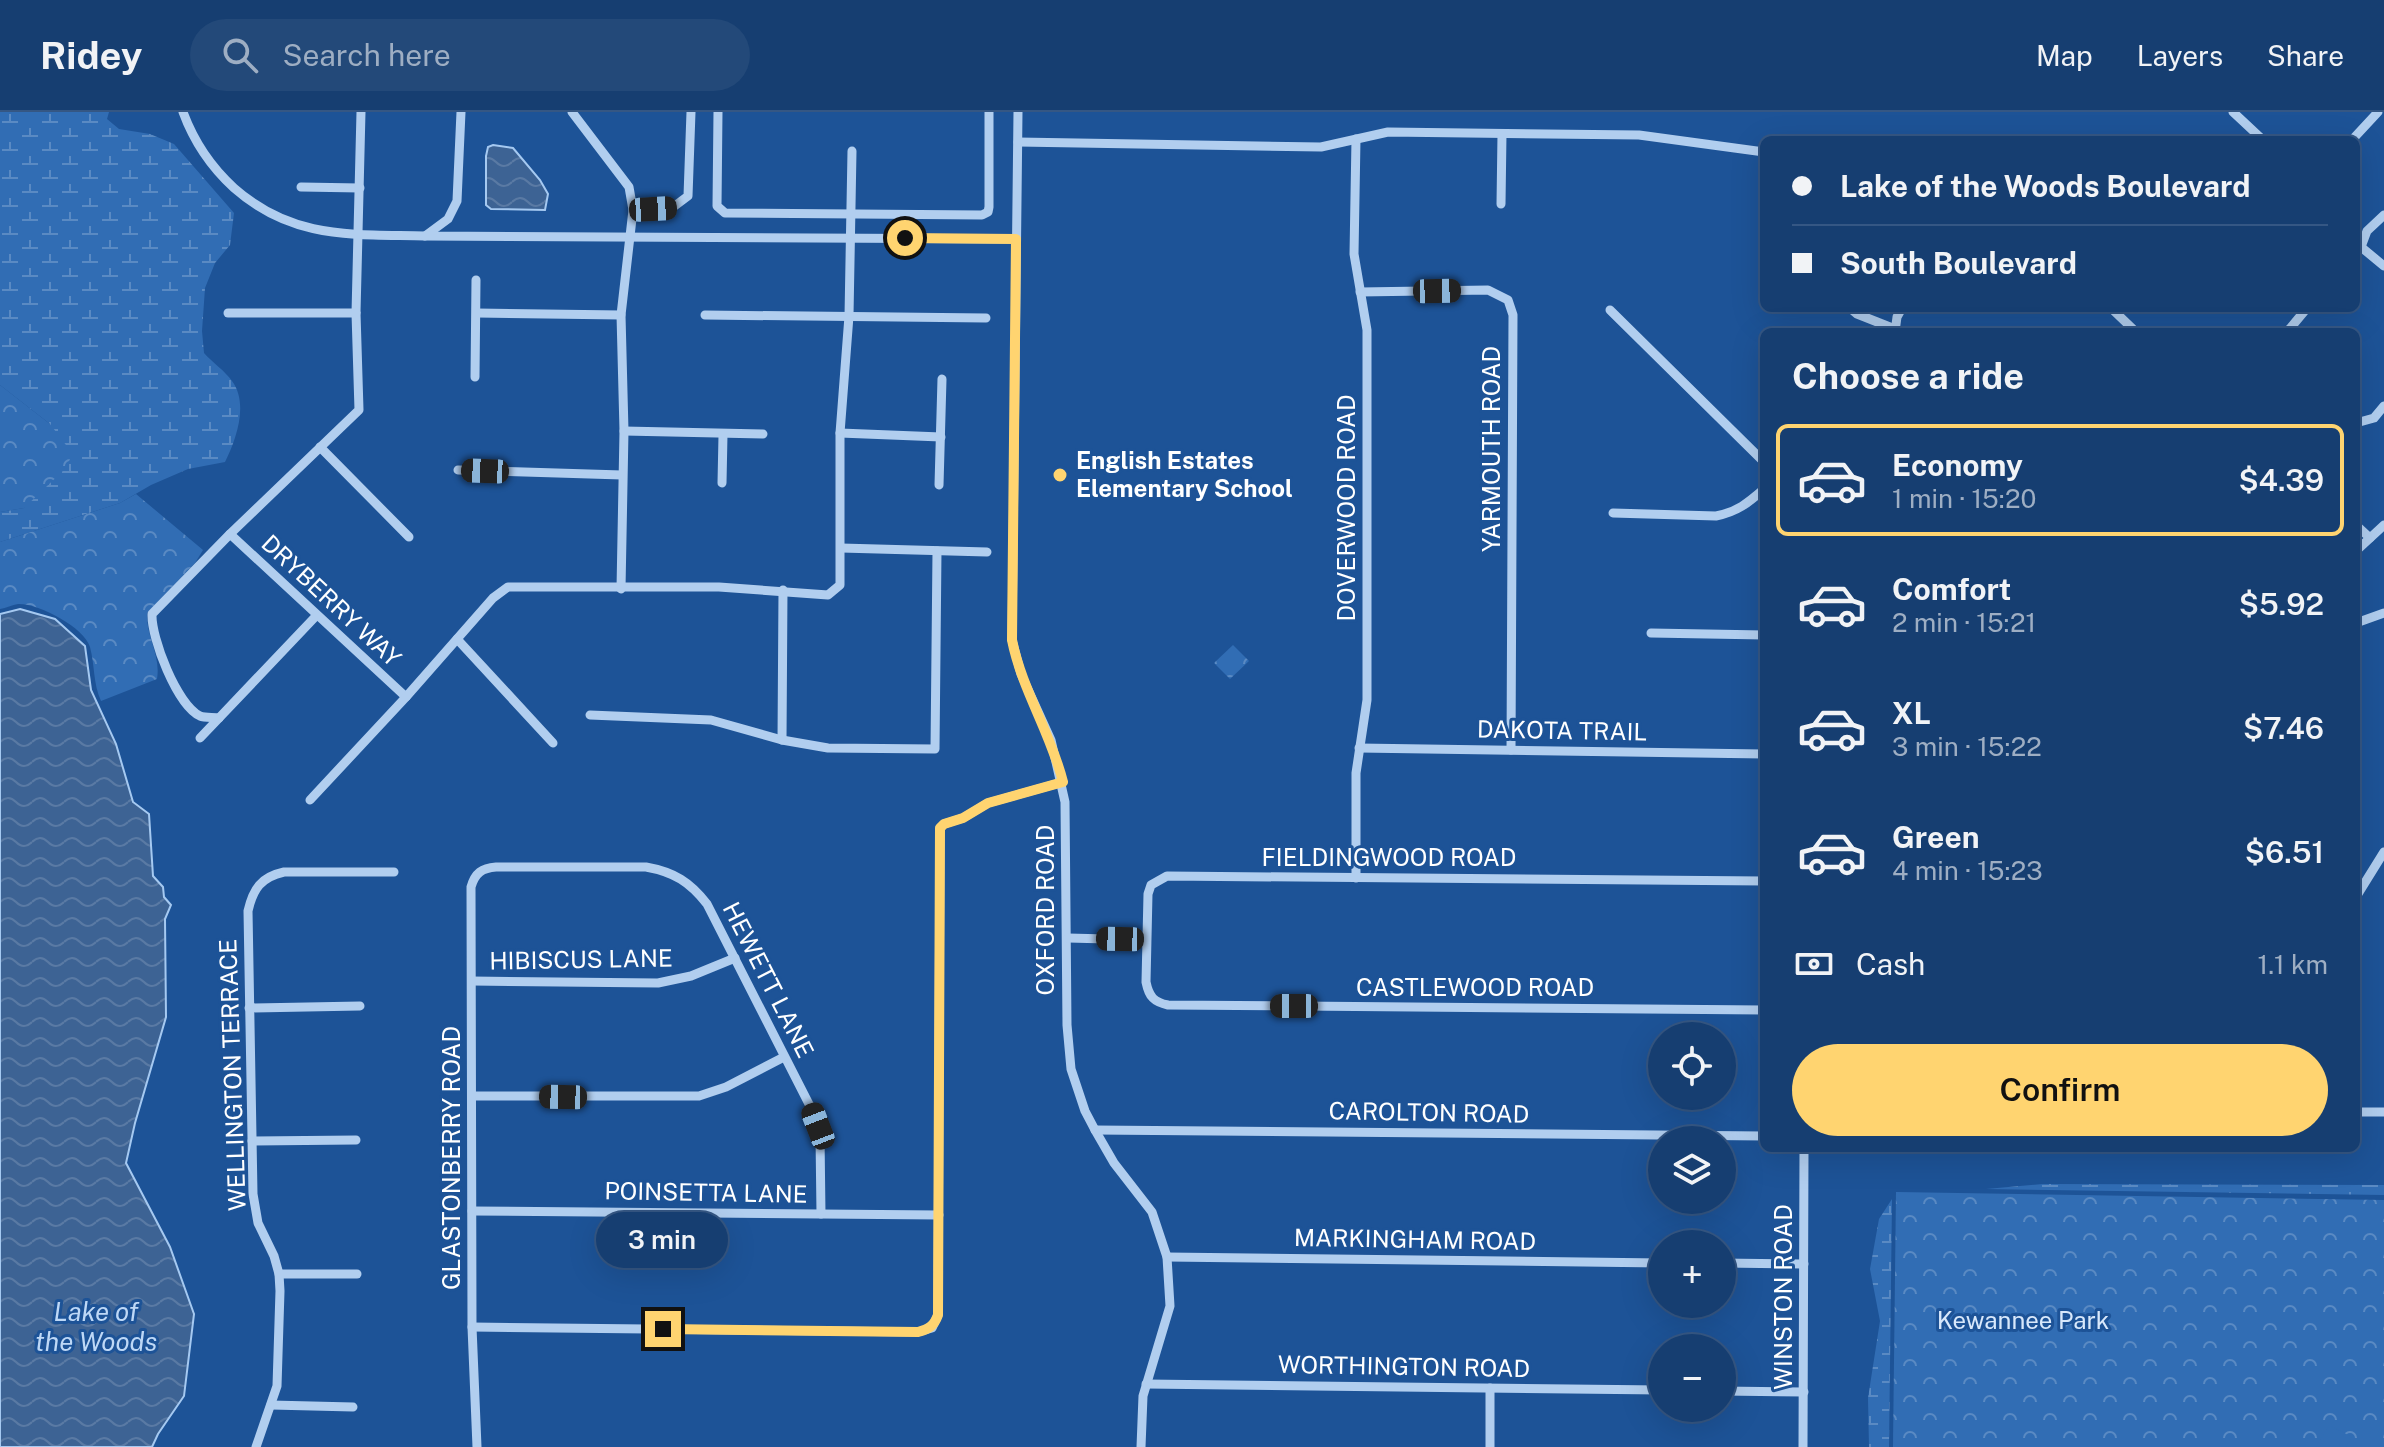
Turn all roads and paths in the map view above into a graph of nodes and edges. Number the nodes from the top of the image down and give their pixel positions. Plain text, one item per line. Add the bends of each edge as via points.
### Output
1 (183, 112) edge
2 (361, 112) edge
3 (461, 112) edge
4 (572, 112) edge
5 (691, 112) edge
6 (718, 112) edge
7 (989, 112) edge
8 (1018, 112) edge
9 (2233, 112) edge
10 (2378, 112) edge
11 (1502, 134) junction
12 (2259, 136) edge
13 (2356, 136) edge
14 (1356, 139) junction
15 (1018, 142) junction
16 (852, 151) dead end
17 (1760, 151) edge
18 (301, 187) dead end
19 (360, 188) junction
20 (1501, 204) dead end
21 (633, 210) junction
22 (852, 214) junction
23 (2384, 215) edge
24 (358, 235) junction
25 (425, 236) junction
26 (632, 237) junction
27 (849, 238) junction
28 (1016, 239) junction
29 (2360, 245) edge
30 (2360, 250) edge
31 (2384, 266) edge
32 (476, 280) dead end
33 (1360, 292) junction
34 (1610, 310) dead end
35 (1855, 312) edge
36 (2115, 312) edge
37 (2304, 312) edge
38 (228, 313) dead end
39 (356, 313) junction
40 (477, 313) junction
41 (621, 315) junction
42 (705, 315) dead end
43 (849, 316) junction
44 (986, 318) dead end
45 (1890, 328) edge
46 (2132, 328) edge
47 (2290, 328) edge
48 (475, 377) dead end
49 (942, 379) dead end
50 (2384, 406) edge
51 (2360, 422) edge
52 (624, 431) junction
53 (840, 433) junction
54 (763, 434) dead end
55 (723, 435) junction
56 (941, 437) junction
57 (320, 447) junction
58 (1760, 458) edge
59 (458, 470) dead end
60 (622, 475) junction
61 (722, 483) dead end
62 (939, 485) dead end
63 (1760, 493) edge
64 (1613, 513) dead end
65 (2384, 525) edge
66 (2360, 529) edge
67 (230, 534) junction
68 (409, 537) dead end
69 (2370, 538) junction
70 (2360, 547) edge
71 (841, 548) junction
72 (937, 551) junction
73 (987, 552) dead end
74 (621, 589) junction
75 (783, 590) junction
76 (2384, 613) edge
77 (316, 616) junction
78 (2360, 622) edge
79 (1651, 633) dead end
80 (1760, 635) edge
81 (457, 639) junction
82 (406, 697) junction
83 (590, 715) dead end
84 (219, 718) junction
85 (200, 738) dead end
86 (782, 740) junction
87 (553, 743) dead end
88 (1359, 748) junction
89 (1511, 750) junction
90 (1760, 754) edge
91 (1063, 782) junction
92 (310, 800) dead end
93 (2384, 852) edge
94 (394, 872) dead end
95 (479, 872) joint
96 (1356, 878) junction
97 (1760, 881) edge
98 (2360, 891) edge
99 (1068, 938) junction
100 (1146, 940) junction
101 (735, 958) junction
102 (472, 981) junction
103 (360, 1006) dead end
104 (249, 1008) junction
105 (1760, 1010) edge
106 (784, 1057) junction
107 (472, 1096) junction
108 (2360, 1112) edge
109 (2384, 1112) edge
110 (1095, 1130) junction
111 (1760, 1136) edge
112 (356, 1140) dead end
113 (252, 1141) junction
114 (1804, 1152) edge
115 (472, 1211) junction
116 (821, 1214) junction
117 (939, 1215) junction
118 (1167, 1257) junction
119 (1648, 1263) edge
120 (1736, 1263) edge
121 (1804, 1264) junction
122 (279, 1274) junction
123 (357, 1274) dead end
124 (472, 1327) junction
125 (1146, 1384) junction
126 (1490, 1388) junction
127 (1648, 1390) edge
128 (1736, 1391) edge
129 (1804, 1392) junction
130 (271, 1405) junction
131 (353, 1407) dead end
132 (256, 1447) edge
133 (477, 1447) edge
134 (1141, 1447) edge
135 (1490, 1447) edge
136 (1803, 1447) edge

1 - 24 street via 205,158 265,213 304,227
2 - 19 street
3 - 25 street via 457,201 448,219
4 - 21 street via 629,187
5 - 21 street via 688,196 672,208
6 - 22 street via 720,211
7 - 22 street via 988,212
8 - 15 street, OXFORD ROAD
9 - 12 street
10 - 13 street
11 - 14 street via 1388,132
11 - 17 street via 1639,135
11 - 20 street
14 - 15 street via 1321,147
14 - 33 street, DOVERWOOD ROAD via 1354,254
15 - 28 street, OXFORD ROAD
16 - 22 street
18 - 19 street
19 - 24 street
21 - 26 street
22 - 27 street
23 - 29 street
24 - 25 street
24 - 39 street
25 - 26 street
26 - 27 street
26 - 41 street
27 - 28 street
27 - 43 street
28 - 91 street, OXFORD ROAD via 1012,640
30 - 31 street
32 - 40 street
33 - 88 street, DOVERWOOD ROAD via 1367,330 1367,700
33 - 89 street, YARMOUTH ROAD via 1488,290 1508,300 1513,315
34 - 58 street
35 - 45 street
36 - 46 street
37 - 47 street
38 - 39 street
39 - 57 street via 359,410
40 - 41 street
40 - 48 street
41 - 52 street
42 - 43 street
43 - 44 street
43 - 53 street
49 - 56 street
50 - 51 street via 2374,418
52 - 55 street
52 - 60 street
53 - 56 street
53 - 71 street
54 - 55 street
55 - 61 street
56 - 62 street
57 - 67 street
57 - 68 street
59 - 60 street
60 - 74 street
63 - 64 street via 1745,506 1716,516
65 - 69 street
66 - 69 street
67 - 77 street, DRYBERRY WAY
67 - 84 street via 152,614 163,662 180,693 201,716
69 - 70 street
71 - 72 street
71 - 75 street via 840,585 828,595
72 - 73 street
72 - 86 street via 935,749 828,748
74 - 75 street
74 - 81 street via 508,587
75 - 86 street
76 - 78 street
77 - 82 street, DRYBERRY WAY
77 - 84 street
79 - 80 street
81 - 82 street
81 - 87 street
82 - 92 street
83 - 86 street via 711,720
84 - 85 street
88 - 89 street, DAKOTA TRAIL
88 - 96 street, DOVERWOOD ROAD
89 - 90 street, DAKOTA TRAIL
91 - 99 street, OXFORD ROAD
91 - 117 street via 988,803 940,828
93 - 98 street
94 - 104 street, WELLINGTON TERRACE via 284,872 261,882 248,911
95 - 101 street, HEWETT LANE via 496,867 666,871 696,889
95 - 102 street, GLASTONBERRY ROAD via 471,887
96 - 97 street, FIELDINGWOOD ROAD
96 - 100 street, FIELDINGWOOD ROAD via 1160,878 1148,894
99 - 100 street
99 - 110 street, OXFORD ROAD via 1071,1069
100 - 105 street, CASTLEWOOD ROAD via 1148,994 1168,1005
101 - 102 street, HIBISCUS LANE via 658,983
101 - 106 street, HEWETT LANE
102 - 107 street, GLASTONBERRY ROAD
103 - 104 street
104 - 113 street, WELLINGTON TERRACE
106 - 107 street via 699,1096
106 - 116 street, HEWETT LANE via 818,1126
107 - 115 street, GLASTONBERRY ROAD
108 - 109 street
110 - 111 street, CAROLTON ROAD
110 - 118 street, OXFORD ROAD via 1152,1212
112 - 113 street
113 - 122 street, WELLINGTON TERRACE via 258,1223
114 - 121 street, WINSTON ROAD
115 - 116 street, POINSETTA LANE
115 - 124 street, GLASTONBERRY ROAD
116 - 117 street, POINSETTA LANE
117 - 124 street via 938,1315 932,1328 918,1332
118 - 119 street, MARKINGHAM ROAD
118 - 125 street, OXFORD ROAD via 1170,1306
120 - 121 street
121 - 129 street, WINSTON ROAD
122 - 123 street
122 - 130 street, WELLINGTON TERRACE via 277,1386
124 - 133 street, GLASTONBERRY ROAD
125 - 126 street, WORTHINGTON ROAD
125 - 134 street, OXFORD ROAD
126 - 127 street, WORTHINGTON ROAD
126 - 135 street
128 - 129 street
129 - 136 street, WINSTON ROAD
130 - 131 street
130 - 132 street, WELLINGTON TERRACE

